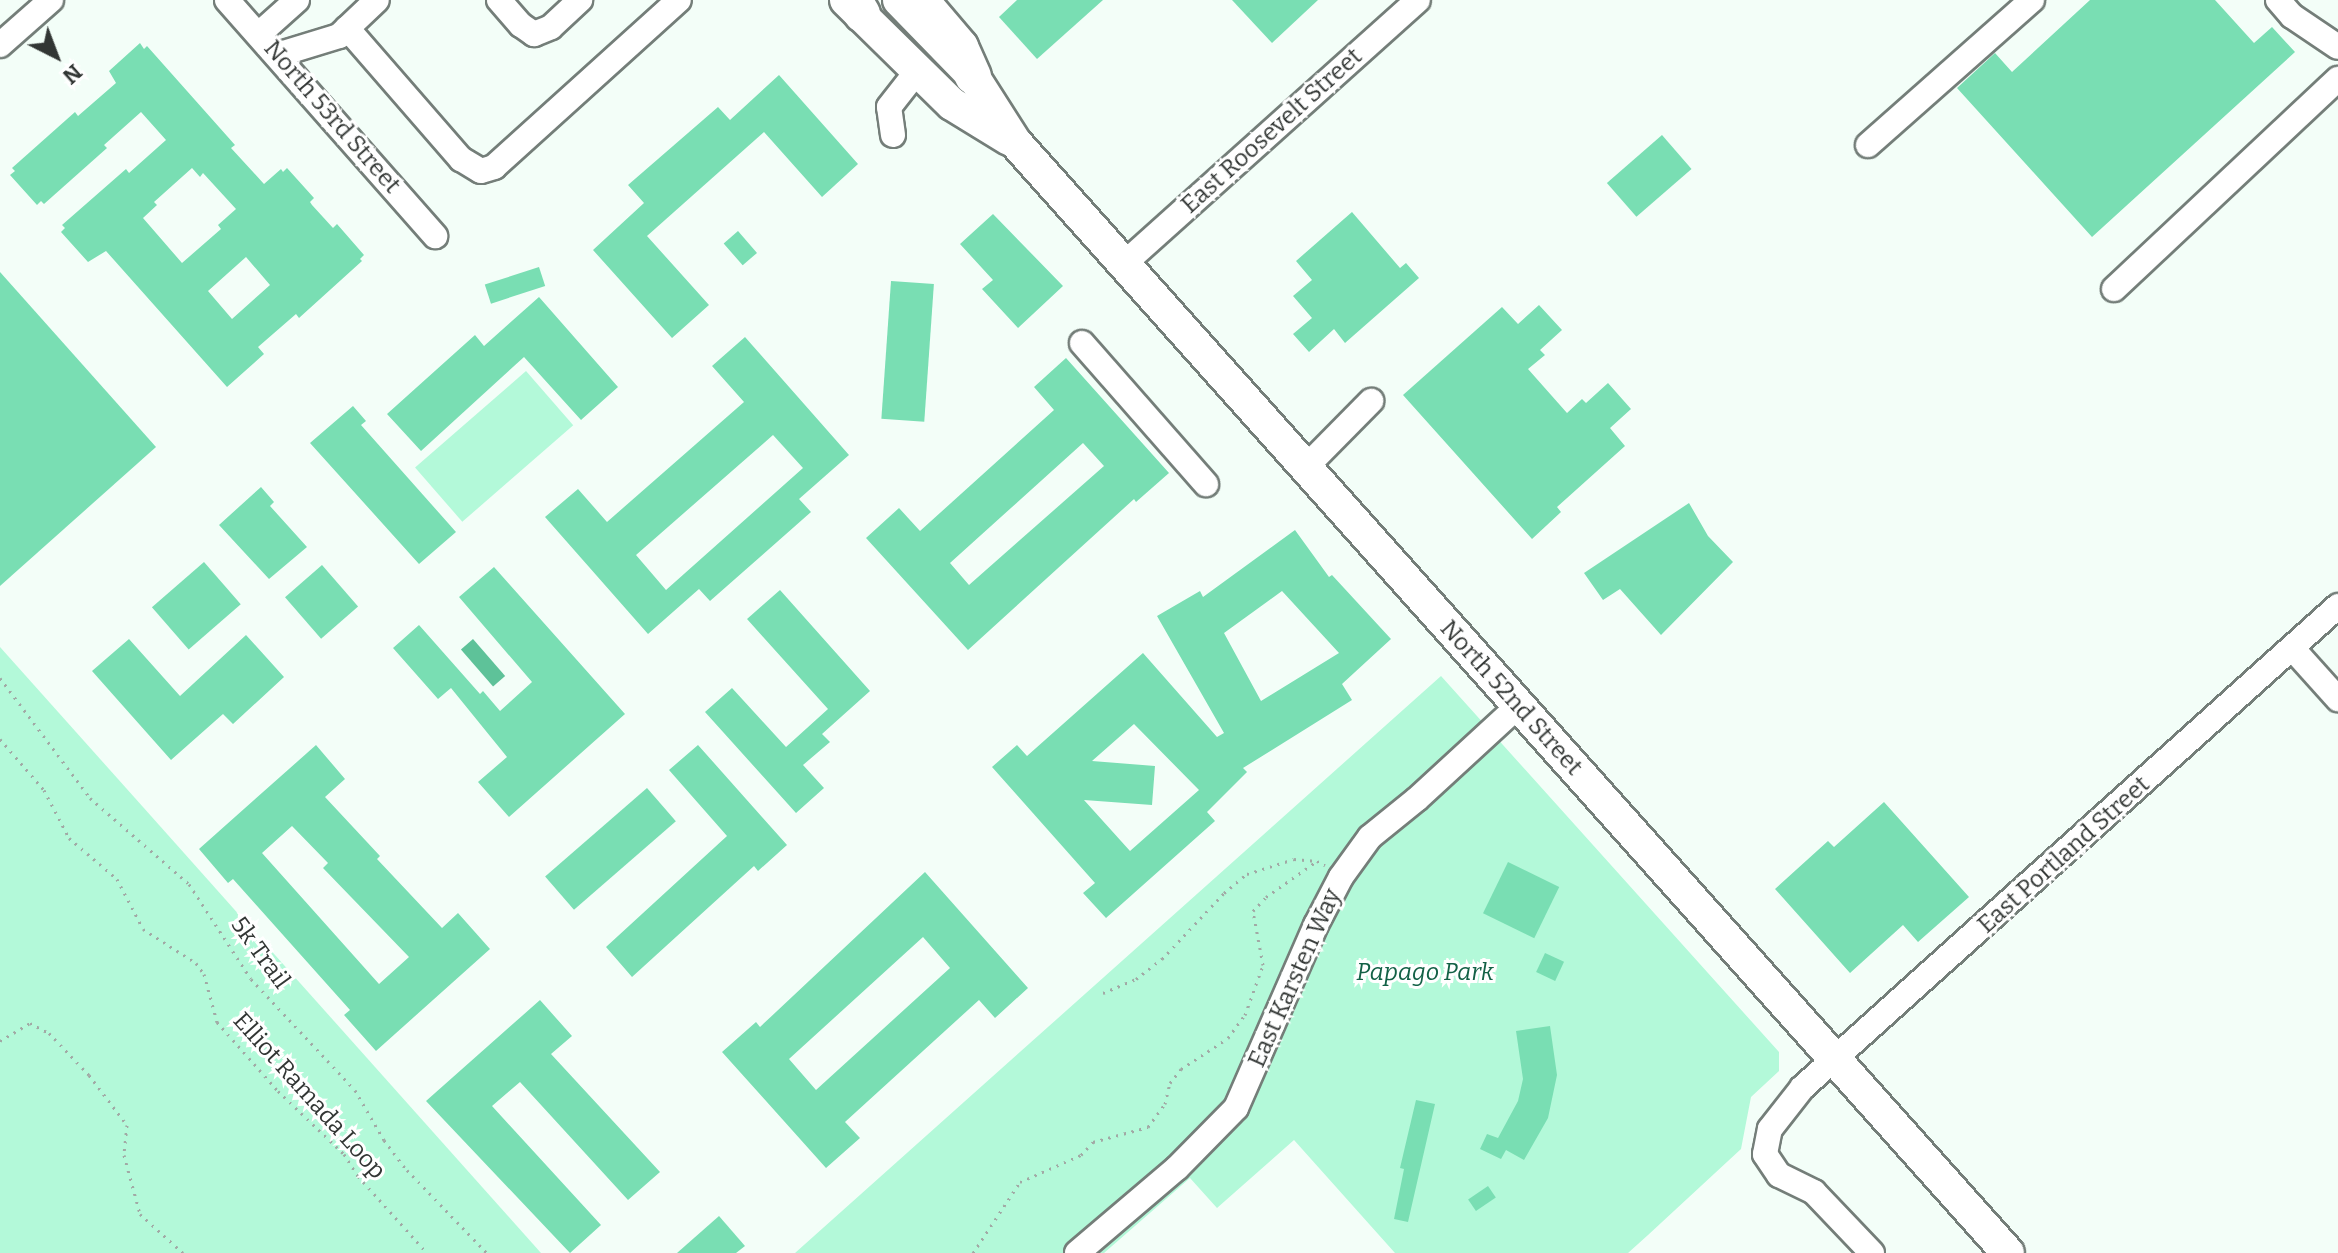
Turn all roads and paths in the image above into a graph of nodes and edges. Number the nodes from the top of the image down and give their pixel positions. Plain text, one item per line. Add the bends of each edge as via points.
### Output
1 (51, 0) edge
2 (227, 0) edge
3 (297, 0) edge
4 (377, 0) edge
5 (499, 0) edge
6 (580, 0) edge
7 (679, 0) edge
8 (899, 0) edge
9 (920, 0) edge
10 (1418, 0) edge
11 (2032, 0) edge
12 (2278, 0) edge
13 (854, 5) edge
14 (347, 28) junction
15 (259, 34) junction
16 (0, 45) edge
17 (2338, 47) edge
18 (277, 55) junction
19 (918, 70) junction
20 (973, 76) junction
21 (2338, 79) edge
22 (893, 135) dead end
23 (1015, 142) junction
24 (1868, 145) dead end
25 (435, 236) dead end
26 (1126, 262) junction
27 (2114, 289) dead end
28 (1082, 343) dead end
29 (1371, 401) dead end
30 (1306, 467) junction
31 (1206, 484) dead end
32 (2338, 606) edge
33 (2292, 648) junction
34 (0, 678) edge
35 (2338, 699) edge
36 (1518, 706) junction
37 (0, 739) edge
38 (1317, 861) junction
39 (1341, 877) junction
40 (1103, 993) dead end
41 (0, 1041) edge
42 (1836, 1060) junction
43 (183, 1253) edge
44 (427, 1253) edge
45 (487, 1253) edge
46 (973, 1253) edge
47 (1077, 1253) edge
48 (1872, 1253) edge
49 (2008, 1253) edge

1 - 16 street
2 - 15 street, North 53rd Street
3 - 15 street
4 - 14 street
5 - 6 street via 534,34 551,27
7 - 14 street via 494,167 481,171 461,159
8 - 20 main road, North 52nd Street
9 - 20 highway via 960,47
10 - 26 street, East Roosevelt Street
11 - 24 street
12 - 17 street
13 - 19 main road, North 52nd Street
14 - 18 street via 339,36
15 - 18 street, North 53rd Street
18 - 25 street, North 53rd Street
19 - 22 street via 889,107
19 - 23 main road, North 52nd Street via 952,104
20 - 23 main road, North 52nd Street
21 - 27 street
23 - 26 main road, North 52nd Street
26 - 30 main road, North 52nd Street
28 - 31 street
29 - 30 street
30 - 36 main road, North 52nd Street
32 - 33 street, East Portland Street
33 - 35 street
33 - 42 street, East Portland Street
34 - 45 path, 5k Trail via 90,798 189,884 251,979 355,1090 407,1170
36 - 39 street, East Karsten Way via 1370,837
36 - 42 main road, North 52nd Street
37 - 44 path, Elliot Ramada Loop via 44,790 69,838 117,879 143,929 196,963 217,1022 344,1154
38 - 39 path
38 - 40 path via 1294,859 1247,874 1162,959 1136,979
38 - 46 path via 1253,911 1263,965 1251,1002 1228,1038 1181,1069 1148,1127 1093,1142 1081,1155 1020,1182
39 - 47 street, East Karsten Way via 1236,1108 1177,1168
41 - 43 path via 30,1023 49,1033 89,1075 127,1125 124,1155 140,1214
42 - 48 street, East Portland Street via 1802,1088 1770,1129 1765,1154 1779,1175 1814,1192
42 - 49 main road, North 52nd Street

